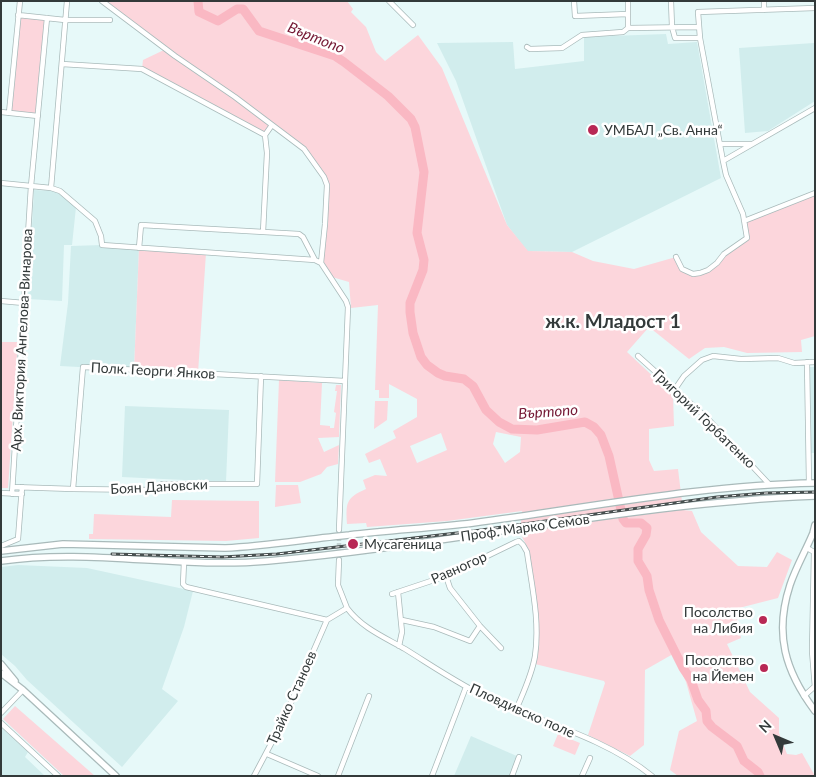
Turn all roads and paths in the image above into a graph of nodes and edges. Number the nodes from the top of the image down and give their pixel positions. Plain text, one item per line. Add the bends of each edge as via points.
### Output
1 (20, 1) edge
2 (67, 1) edge
3 (102, 1) edge
4 (389, 1) edge
5 (574, 1) edge
6 (628, 1) edge
7 (671, 1) edge
8 (764, 1) edge
9 (815, 8) edge
10 (764, 10) junction
11 (628, 14) junction
12 (18, 15) junction
13 (47, 18) junction
14 (65, 20) junction
15 (110, 20) dead end
16 (412, 25) dead end
17 (672, 27) junction
18 (698, 27) junction
19 (628, 28) junction
20 (700, 38) junction
21 (527, 47) dead end
22 (62, 64) junction
23 (815, 108) edge
24 (1, 112) edge
25 (9, 112) junction
26 (38, 116) junction
27 (272, 126) junction
28 (265, 135) junction
29 (720, 144) junction
30 (753, 144) junction
31 (723, 161) junction
32 (1, 183) edge
33 (31, 186) junction
34 (51, 188) junction
35 (815, 192) edge
36 (744, 221) junction
37 (263, 232) junction
38 (139, 248) junction
39 (676, 257) dead end
40 (315, 260) junction
41 (321, 262) junction
42 (1, 301) edge
43 (24, 303) junction
44 (638, 356) dead end
45 (807, 362) junction
46 (815, 362) edge
47 (261, 376) junction
48 (345, 381) junction
49 (675, 389) junction
50 (812, 483) edge
51 (769, 484) junction
52 (13, 486) junction
53 (22, 487) junction
54 (73, 489) junction
55 (1, 494) edge
56 (12, 494) junction
57 (22, 494) junction
58 (815, 496) edge
59 (815, 524) edge
60 (339, 530) tunnel mouth
61 (814, 533) edge
62 (56, 545) junction
63 (1, 546) edge
64 (807, 548) junction
65 (1, 552) edge
66 (56, 556) junction
67 (339, 560) tunnel mouth
68 (1, 561) edge
69 (184, 562) junction
70 (446, 576) junction
71 (398, 592) junction
72 (392, 594) dead end
73 (347, 608) junction
74 (327, 620) junction
75 (402, 620) junction
76 (480, 626) junction
77 (399, 646) junction
78 (502, 648) dead end
79 (814, 651) edge
80 (1, 664) edge
81 (1, 673) edge
82 (466, 687) junction
83 (815, 688) edge
84 (23, 690) junction
85 (369, 696) dead end
86 (804, 696) junction
87 (516, 710) junction
88 (815, 711) edge
89 (1, 713) edge
90 (1, 723) edge
91 (267, 754) junction
92 (519, 757) dead end
93 (590, 758) dead end
94 (58, 776) edge
95 (116, 776) edge
96 (254, 776) edge
97 (318, 776) edge
98 (338, 776) edge
99 (432, 776) edge
100 (512, 776) edge
101 (582, 776) edge
102 (652, 776) edge

1 - 12 street
2 - 14 street
3 - 27 street
4 - 16 street
5 - 11 street via 575,16
6 - 11 street
7 - 17 street
8 - 10 street
9 - 10 street
10 - 18 street via 698,12
11 - 19 street
12 - 13 street
12 - 25 street
13 - 14 street
13 - 26 street, Арх. Виктория Ангелова-Винарова
14 - 15 street
14 - 22 street
17 - 18 street
17 - 19 street
17 - 20 street via 675,38
18 - 20 street
19 - 21 street via 623,32 582,34 562,48
20 - 29 street
22 - 28 street via 142,69
22 - 34 street
23 - 30 street
24 - 25 street
25 - 26 street
26 - 33 street, Арх. Виктория Ангелова-Винарова
27 - 28 street
27 - 41 street via 304,149 327,185
28 - 37 street
29 - 30 street
29 - 31 street
30 - 31 street
31 - 36 street
32 - 33 street
33 - 34 street
33 - 43 street, Арх. Виктория Ангелова-Винарова
34 - 38 street via 60,190 95,221 102,245
35 - 36 street
36 - 39 street via 747,238 708,270 693,274 682,269
37 - 38 street via 140,225
37 - 40 street via 299,234
38 - 40 street
40 - 41 street
41 - 48 street via 348,307
42 - 43 street
43 - 52 street, Арх. Виктория Ангелова-Винарова
44 - 49 street, Григорий Горбатенко
45 - 46 street
45 - 49 street via 713,356 702,360
45 - 50 street
47 - 48 street, Полк. Георги Янков
47 - 54 street, Боян Дановски via 257,484 162,484 154,490
47 - 54 street, Полк. Георги Янков via 83,367
48 - 60 street
49 - 51 street, Григорий Горбатенко
50 - 51 main road, Проф. Марко Семов
51 - 62 main road, Проф. Марко Семов via 251,547
52 - 53 street, Боян Дановски
52 - 56 street, Арх. Виктория Ангелова-Винарова
53 - 54 street, Боян Дановски
53 - 57 street
55 - 56 street
56 - 57 street
57 - 63 street via 18,539
58 - 69 main road, Проф. Марко Семов via 682,506 268,561
59 - 61 main road
61 - 64 main road
62 - 65 main road, Проф. Марко Семов
62 - 66 main road
64 - 79 street via 814,552
64 - 86 main road via 785,601 783,620 787,664
66 - 68 main road, Проф. Марко Семов
66 - 69 main road, Проф. Марко Семов
67 - 73 street, Пловдивско поле via 338,585
69 - 74 street via 183,584 186,587
70 - 71 street, Равногор
70 - 76 street via 450,588
70 - 87 street, Равногор via 519,541 523,544 536,607 535,656
71 - 72 street, Равногор
71 - 75 street
73 - 74 street
73 - 77 street, Пловдивско поле via 361,623
74 - 91 street, Трайко Станоев
75 - 76 street via 434,627 470,641
75 - 77 street
76 - 78 street
77 - 82 street, Пловдивско поле
79 - 83 street
80 - 84 main road
81 - 84 main road
82 - 87 street, Пловдивско поле
82 - 99 street
83 - 86 street
84 - 89 street
84 - 95 main road
85 - 98 street
86 - 88 main road
87 - 102 street, Пловдивско поле via 596,743
90 - 94 street
91 - 96 street, Трайко Станоев
91 - 97 street
92 - 100 street
93 - 101 street

